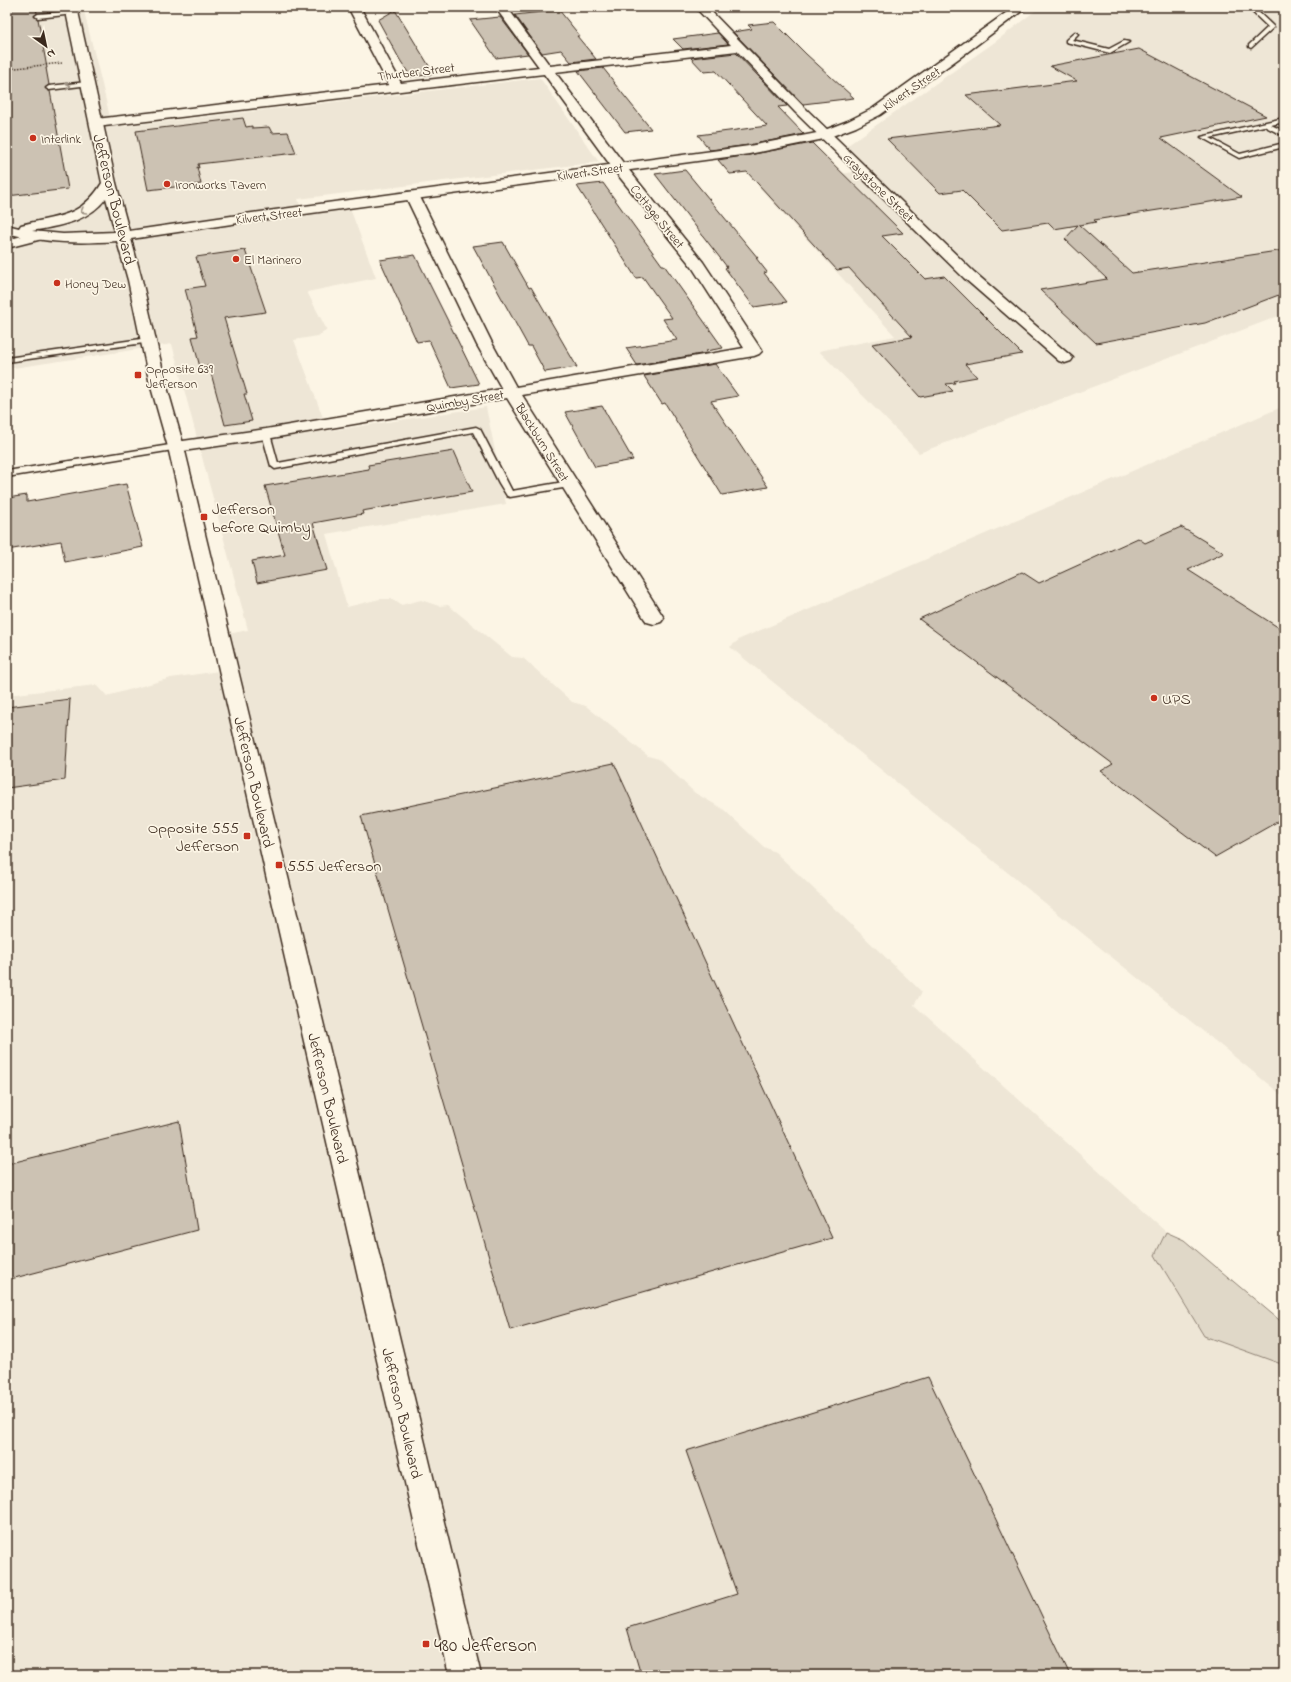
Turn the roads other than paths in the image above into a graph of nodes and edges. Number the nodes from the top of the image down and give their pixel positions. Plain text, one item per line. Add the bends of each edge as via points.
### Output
1 (354, 7) edge
2 (501, 7) edge
3 (701, 7) edge
4 (1021, 7) edge
5 (1250, 7) edge
6 (72, 10) edge
7 (38, 16) dead end
8 (1075, 34) dead end
9 (1126, 42) dead end
10 (1251, 46) dead end
11 (739, 47) junction
12 (548, 68) junction
13 (88, 84) junction
14 (49, 88) dead end
15 (397, 88) junction
16 (1284, 120) edge
17 (96, 123) junction
18 (1265, 124) junction
19 (825, 134) junction
20 (1284, 134) edge
21 (1284, 145) edge
22 (618, 167) junction
23 (109, 183) junction
24 (412, 195) junction
25 (10, 230) edge
26 (37, 236) junction
27 (122, 236) junction
28 (7, 244) edge
29 (148, 340) junction
30 (754, 351) joint
31 (1065, 358) dead end
32 (7, 360) edge
33 (512, 393) junction
34 (266, 434) junction
35 (176, 447) junction
36 (7, 474) edge
37 (569, 484) junction
38 (654, 618) dead end
39 (465, 1675) edge

1 - 15 street
2 - 12 street, Cottage Street
3 - 11 street, Graystone Street
4 - 19 street, Kilvert Street via 876,112
5 - 10 lane via 1271,27
6 - 7 lane
6 - 13 street, Jefferson Boulevard
8 - 9 lane via 1068,41 1110,51
11 - 12 street, Thurber Street
11 - 19 street, Graystone Street
12 - 15 street, Thurber Street
12 - 22 street, Cottage Street
14 -> 13 lane
13 - 17 street, Jefferson Boulevard
15 - 17 street, Thurber Street
16 - 18 lane
17 - 23 street, Jefferson Boulevard
18 - 20 lane
18 - 21 lane via 1204,137 1239,156
19 - 22 street, Kilvert Street via 749,150
19 - 31 street, Graystone Street via 969,275
22 - 24 street, Kilvert Street
22 - 30 street, Cottage Street via 698,265
23 -> 25 street via 98,200 86,210 67,219
23 - 27 street, Jefferson Boulevard
24 - 27 street, Kilvert Street
24 - 33 street, Blackburn Street via 485,345
25 - 26 street
26 - 27 street, Kilvert Street
26 - 28 street
27 - 29 street, Jefferson Boulevard
29 - 32 lane
29 - 35 street, Jefferson Boulevard
30 - 33 street, Quimby Street
33 - 34 street, Quimby Street
33 - 37 street, Blackburn Street
34 - 35 street, Quimby Street
34 - 37 lane via 275,466 476,429 510,494
35 - 36 lane
35 - 39 street, Jefferson Boulevard
37 - 38 street, Blackburn Street

